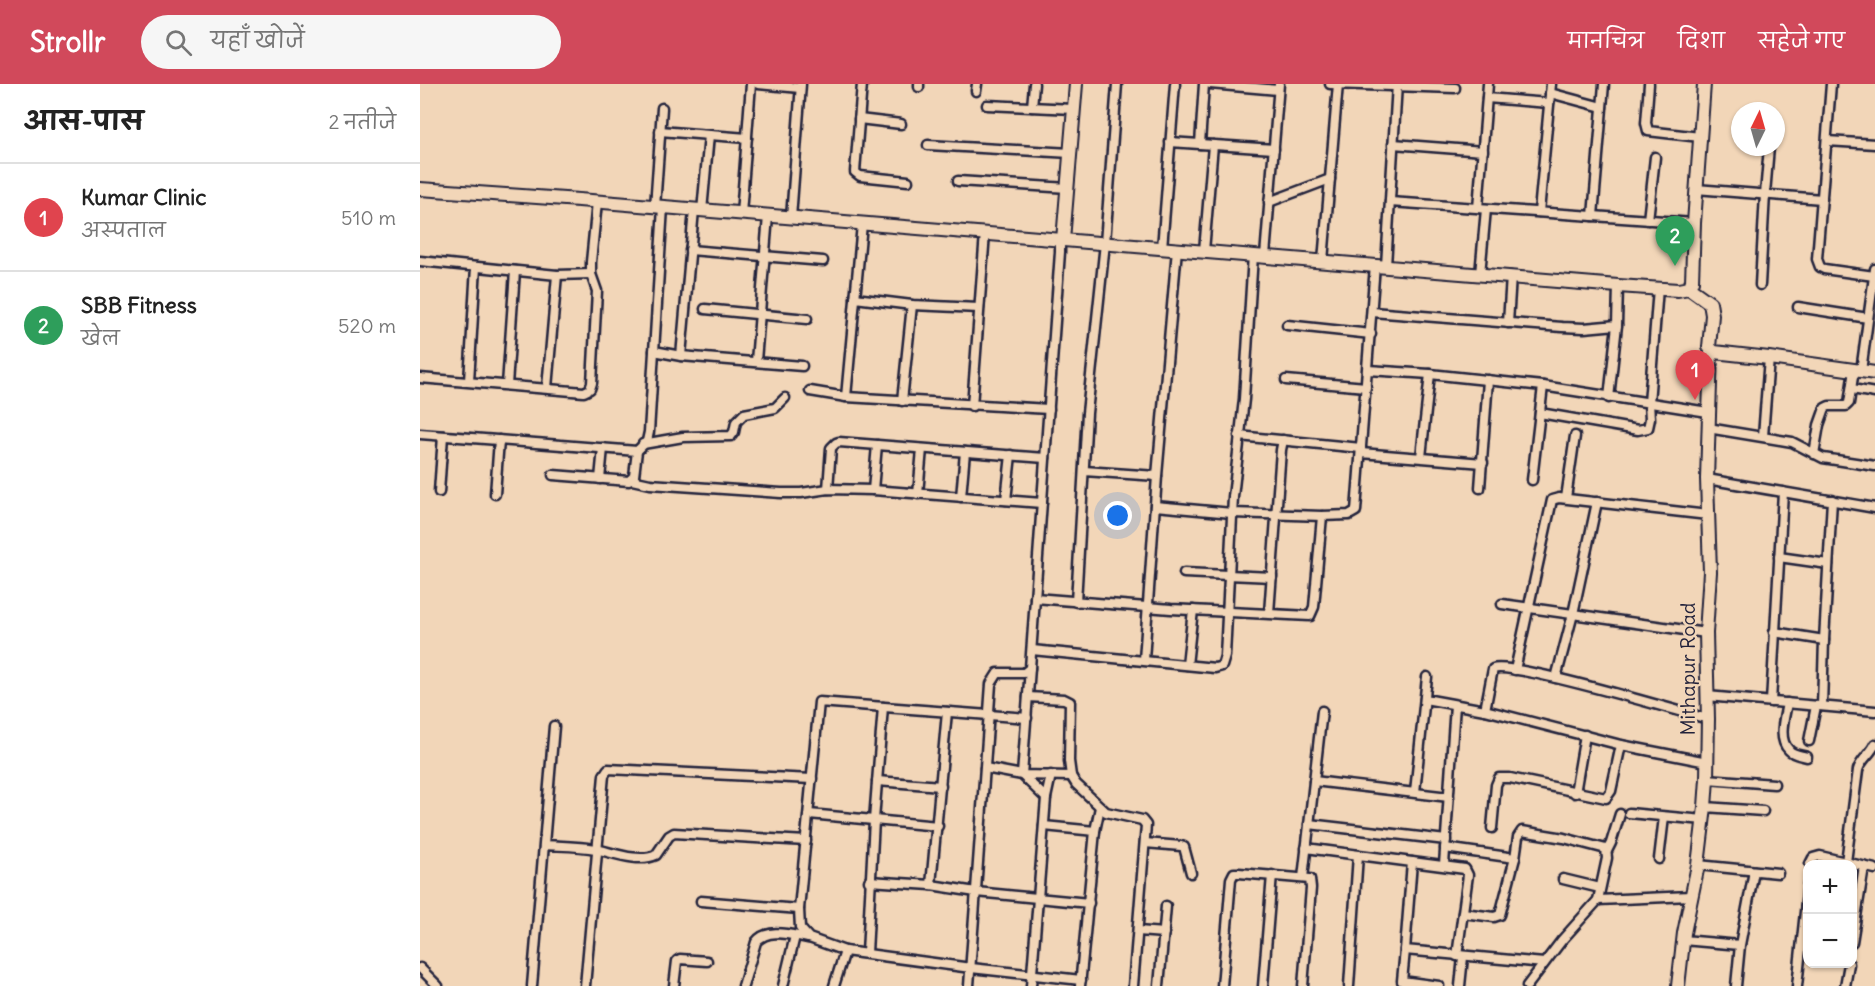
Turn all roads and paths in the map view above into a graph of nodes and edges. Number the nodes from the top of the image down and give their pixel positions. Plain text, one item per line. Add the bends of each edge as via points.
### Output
1 (750, 84) edge
2 (758, 84) edge
3 (862, 84) edge
4 (1034, 84) edge
5 (1076, 84) edge
6 (1117, 84) edge
7 (1175, 84) edge
8 (1204, 84) edge
9 (1210, 84) edge
10 (1330, 84) edge
11 (1338, 84) edge
12 (1488, 84) edge
13 (1604, 84) edge
14 (1649, 84) edge
15 (1704, 84) edge
16 (1831, 84) edge
17 (1397, 85) edge
18 (800, 86) edge
19 (1279, 87) edge
20 (1455, 88) dead end
21 (1550, 88) edge
22 (1487, 98) junction
23 (1549, 103) junction
24 (987, 105) dead end
25 (1032, 107) junction
26 (1602, 107) junction
27 (662, 108) dead end
28 (1073, 109) junction
29 (859, 118) junction
30 (901, 124) dead end
31 (660, 131) junction
32 (709, 135) junction
33 (747, 138) junction
34 (1700, 138) junction
35 (1827, 141) junction
36 (1170, 142) junction
37 (1200, 144) junction
38 (1393, 144) junction
39 (1875, 144) edge
40 (928, 145) dead end
41 (1213, 145) junction
42 (1274, 149) junction
43 (1483, 151) junction
44 (1071, 153) junction
45 (1768, 156) edge
46 (1655, 157) dead end
47 (1330, 179) junction
48 (908, 181) dead end
49 (958, 181) dead end
50 (1068, 188) junction
51 (420, 189) edge
52 (1696, 189) junction
53 (1765, 194) junction
54 (1822, 199) junction
55 (597, 202) junction
56 (1269, 202) junction
57 (1390, 202) junction
58 (659, 207) junction
59 (1482, 208) junction
60 (698, 210) junction
61 (1539, 212) junction
62 (741, 214) junction
63 (768, 216) junction
64 (1593, 216) junction
65 (791, 218) junction
66 (1648, 220) junction
67 (1694, 223) junction
68 (862, 224) junction
69 (985, 233) junction
70 (1061, 240) junction
71 (1105, 243) junction
72 (1162, 248) junction
73 (1177, 249) junction
74 (690, 250) junction
75 (1204, 251) junction
76 (1259, 255) junction
77 (765, 256) junction
78 (420, 261) edge
79 (823, 261) dead end
80 (1323, 261) junction
81 (1381, 265) junction
82 (476, 267) junction
83 (515, 271) junction
84 (591, 274) junction
85 (1480, 274) junction
86 (557, 275) junction
87 (1510, 276) junction
88 (1874, 278) edge
89 (1760, 285) dead end
90 (1617, 286) junction
91 (1658, 288) junction
92 (1689, 288) junction
93 (855, 298) junction
94 (912, 305) junction
95 (1798, 307) dead end
96 (979, 308) junction
97 (705, 309) dead end
98 (1372, 312) junction
99 (760, 313) junction
100 (1868, 318) junction
101 (807, 319) dead end
102 (1508, 323) junction
103 (1617, 324) junction
104 (1287, 325) dead end
105 (1371, 334) junction
106 (654, 351) junction
107 (1711, 351) junction
108 (681, 356) junction
109 (1769, 358) junction
110 (756, 361) junction
111 (802, 366) dead end
112 (1368, 370) junction
113 (1858, 370) junction
114 (1875, 373) edge
115 (1430, 374) junction
116 (420, 378) edge
117 (1286, 380) dead end
118 (1488, 380) junction
119 (469, 381) junction
120 (507, 384) junction
121 (1543, 386) junction
122 (1366, 387) junction
123 (547, 388) junction
124 (1852, 389) junction
125 (810, 391) dead end
126 (1875, 393) edge
127 (846, 397) junction
128 (785, 398) dead end
129 (1609, 398) junction
130 (902, 401) junction
131 (1649, 403) junction
132 (972, 405) junction
133 (1049, 409) junction
134 (1540, 412) junction
135 (1708, 412) junction
136 (1708, 428) junction
137 (420, 434) edge
138 (443, 436) junction
139 (1239, 436) junction
140 (1575, 436) dead end
141 (1763, 436) junction
142 (499, 440) junction
143 (1283, 440) junction
144 (877, 445) junction
145 (603, 448) junction
146 (640, 448) junction
147 (922, 448) junction
148 (1361, 451) junction
149 (965, 452) junction
150 (1814, 454) junction
151 (1011, 455) junction
152 (1045, 458) junction
153 (1421, 458) junction
154 (1483, 463) junction
155 (1875, 466) edge
156 (1084, 471) junction
157 (553, 475) dead end
158 (1157, 476) junction
159 (600, 479) junction
160 (1707, 479) junction
161 (632, 480) junction
162 (1532, 480) dead end
163 (828, 489) junction
164 (1480, 489) dead end
165 (873, 490) junction
166 (439, 492) dead end
167 (1783, 492) junction
168 (495, 494) dead end
169 (918, 494) junction
170 (961, 497) junction
171 (1566, 498) junction
172 (1006, 500) junction
173 (1832, 500) junction
174 (1042, 502) junction
175 (1596, 502) junction
176 (1155, 506) junction
177 (1875, 508) edge
178 (1232, 513) junction
179 (1277, 514) junction
180 (1708, 515) junction
181 (1322, 516) junction
182 (1779, 557) junction
183 (1828, 564) junction
184 (1184, 573) dead end
185 (1228, 575) junction
186 (1272, 577) junction
187 (1035, 598) junction
188 (1076, 602) junction
189 (1502, 604) dead end
190 (1147, 607) junction
191 (1529, 607) junction
192 (1193, 609) junction
193 (1226, 611) junction
194 (1269, 614) junction
195 (1572, 614) junction
196 (1774, 632) junction
197 (1706, 633) junction
198 (1824, 640) junction
199 (1032, 650) junction
200 (1144, 660) junction
201 (1187, 665) junction
202 (1030, 668) junction
203 (1515, 670) junction
204 (1427, 677) dead end
205 (1556, 678) junction
206 (1707, 696) junction
207 (1028, 697) junction
208 (1425, 699) junction
209 (1771, 702) junction
210 (1787, 703) junction
211 (1455, 705) junction
212 (1819, 706) junction
213 (883, 707) junction
214 (1485, 710) junction
215 (1322, 711) dead end
216 (1875, 711) edge
217 (947, 712) junction
218 (989, 715) junction
219 (1027, 718) junction
220 (1708, 719) junction
221 (554, 726) dead end
222 (1585, 735) junction
223 (1809, 741) dead end
224 (1875, 744) edge
225 (1621, 745) junction
226 (1807, 756) dead end
227 (1707, 762) junction
228 (985, 768) junction
229 (1022, 774) junction
230 (1051, 775) junction
231 (1071, 776) junction
232 (812, 779) junction
233 (1707, 779) junction
234 (877, 781) junction
235 (1314, 781) junction
236 (1774, 784) dead end
237 (941, 786) junction
238 (1415, 792) junction
239 (1575, 793) junction
240 (1449, 796) junction
241 (1046, 798) junction
242 (1100, 807) junction
243 (1705, 807) junction
244 (1763, 811) dead end
245 (809, 814) junction
246 (1664, 817) junction
247 (874, 820) junction
248 (1704, 820) junction
249 (1309, 824) junction
250 (938, 826) junction
251 (1044, 826) junction
252 (1491, 828) dead end
253 (1095, 831) junction
254 (807, 841) junction
255 (1145, 843) junction
256 (1446, 844) junction
257 (545, 845) junction
258 (1306, 848) junction
259 (596, 849) junction
260 (1607, 851) junction
261 (1359, 855) junction
262 (1515, 858) junction
263 (1659, 858) dead end
264 (1812, 860) edge
265 (1836, 860) edge
266 (1846, 860) edge
267 (1412, 862) junction
268 (1444, 865) junction
269 (1698, 865) junction
270 (1857, 865) edge
271 (1864, 867) junction
272 (1875, 869) edge
273 (1754, 871) junction
274 (1191, 873) dead end
275 (1778, 873) dead end
276 (1272, 875) junction
277 (1303, 878) junction
278 (1563, 879) dead end
279 (870, 881) junction
280 (931, 885) junction
281 (1600, 888) junction
282 (976, 892) junction
283 (1691, 896) junction
284 (1039, 897) junction
285 (1598, 900) junction
286 (701, 901) dead end
287 (1089, 903) junction
288 (1166, 906) dead end
289 (799, 909) junction
290 (1463, 913) junction
291 (1805, 914) edge
292 (1856, 914) edge
293 (1138, 931) junction
294 (1164, 933) junction
295 (795, 936) junction
296 (809, 938) junction
297 (1683, 940) junction
298 (1740, 945) junction
299 (1405, 950) junction
300 (845, 951) junction
301 (867, 953) junction
302 (1460, 956) junction
303 (707, 961) dead end
304 (1544, 963) junction
305 (971, 968) junction
306 (1848, 968) edge
307 (421, 973) edge
308 (1032, 974) junction
309 (1080, 983) edge
310 (438, 986) edge
311 (532, 986) edge
312 (585, 986) edge
313 (674, 986) edge
314 (743, 986) edge
315 (783, 986) edge
316 (834, 986) edge
317 (969, 986) edge
318 (1031, 986) edge
319 (1133, 986) edge
320 (1159, 986) edge
321 (1222, 986) edge
322 (1263, 986) edge
323 (1303, 986) edge
324 (1350, 986) edge
325 (1439, 986) edge
326 (1460, 986) edge
327 (1527, 986) edge
328 (1678, 986) edge
329 (1736, 986) edge
330 (1797, 986) edge
331 (1845, 986) edge

1 - 33 street
2 - 18 street
3 - 29 street
4 - 25 street
5 - 28 street
6 - 71 street
7 - 36 street
8 - 37 street
9 - 19 street
10 - 11 street
11 - 17 street
11 - 47 street
12 - 22 street
13 - 26 street
14 - 34 street via 1648,131
15 - 34 street
16 - 35 street
17 - 20 street
17 - 38 street
18 - 65 street
19 - 42 street
21 - 23 street
21 - 26 street
22 - 23 street
22 - 43 street
23 - 61 street
24 - 25 street
25 - 28 street
26 - 64 street
27 - 31 street
28 - 44 street
29 - 30 street
29 - 48 street via 857,174
31 - 32 street
31 - 58 street
32 - 33 street
32 - 60 street
33 - 62 street
34 - 52 street
35 - 39 street
35 - 54 street
36 - 37 street
36 - 72 street
37 - 41 street
38 - 43 street
38 - 57 street
40 - 44 street
41 - 42 street
41 - 75 street
42 - 56 street
43 - 59 street
44 - 50 street
45 - 53 street
46 - 66 street
47 - 56 street
47 - 80 street
49 - 50 street
50 - 70 street
51 - 55 street
52 - 53 street
52 - 67 street
53 - 54 street
53 - 89 street
54 - 88 street via 1817,259 1820,267
55 - 58 street
55 - 84 street
56 - 76 street
57 - 59 street
57 - 81 street
58 - 60 street
58 - 106 street
59 - 61 street
59 - 85 street
60 - 62 street
60 - 74 street
61 - 64 street
62 - 63 street
63 - 65 street
63 - 77 street
64 - 66 street
65 - 68 street
66 - 67 street
67 - 92 street
68 - 69 street
68 - 93 street
69 - 70 street
69 - 96 street
70 - 71 street
70 - 133 street
71 - 72 street
71 - 156 street
72 - 73 street
73 - 75 street
73 - 158 street
74 - 77 street
74 - 108 street
75 - 76 street
76 - 80 street
76 - 139 street
77 - 79 street
77 - 99 street
78 - 82 street
80 - 81 street
81 - 85 street
81 - 98 street
82 - 83 street
82 - 119 street
83 - 86 street
83 - 120 street
84 - 86 street
84 - 123 street via 597,291 591,386 584,392
85 - 87 street
86 - 123 street
87 - 90 street
87 - 102 street
88 - 100 street
90 - 91 street
90 - 103 street
91 - 92 street
91 - 131 street
92 - 107 street, Mithapur Road via 1710,303
93 - 94 street
93 - 127 street
94 - 96 street
94 - 130 street
95 - 100 street
96 - 132 street
97 - 99 street
98 - 102 street
98 - 105 street
99 - 101 street
99 - 110 street
100 - 113 street
102 - 103 street via 1573,328
103 - 129 street
104 - 105 street
105 - 112 street
106 - 108 street
106 - 146 street via 649,432
107 - 109 street
107 - 135 street, Mithapur Road
108 - 110 street
109 - 113 street
109 - 141 street
110 - 111 street
112 - 115 street
112 - 122 street
113 - 114 street
113 - 124 street
115 - 118 street
115 - 153 street
116 - 119 street
117 - 122 street
118 - 121 street
118 - 154 street
119 - 120 street
120 - 123 street
121 - 129 street
121 - 134 street
122 - 148 street
124 - 126 street
124 - 150 street via 1849,403 1829,406 1823,411
125 - 127 street
127 - 130 street
128 - 146 street via 770,410 744,414 731,436 683,437
129 - 131 street
130 - 132 street
131 - 134 street via 1648,428 1638,430
131 - 135 street
132 - 133 street
133 - 152 street
134 - 162 street
135 - 136 street, Mithapur Road
136 - 141 street
136 - 160 street, Mithapur Road
137 - 138 street
138 - 142 street
138 - 166 street
139 - 143 street
139 - 178 street
140 - 171 street
141 - 150 street via 1792,442
142 - 145 street
142 - 168 street
143 - 148 street
143 - 179 street
144 - 147 street
144 - 163 street via 839,442 833,446
144 - 165 street
145 - 146 street
145 - 159 street
146 - 161 street
147 - 149 street
147 - 169 street
148 - 153 street
148 - 181 street via 1356,511
149 - 151 street
149 - 170 street
150 - 155 street
151 - 152 street
151 - 172 street
152 - 174 street
153 - 154 street
154 - 164 street
156 - 158 street
156 - 188 street
157 - 159 street
158 - 176 street
159 - 161 street
160 - 167 street
160 - 180 street, Mithapur Road
161 - 163 street via 781,493
163 - 165 street
165 - 169 street
167 - 173 street
167 - 182 street
169 - 170 street
170 - 172 street
171 - 175 street
171 - 191 street via 1555,498 1550,503
172 - 174 street
173 - 177 street
173 - 183 street
174 - 187 street
175 - 180 street
175 - 195 street
176 - 178 street
176 - 190 street
178 - 179 street
178 - 185 street
179 - 181 street
179 - 186 street
180 - 197 street, Mithapur Road
181 - 194 street via 1312,614
182 - 183 street
182 - 196 street
183 - 198 street
184 - 185 street
185 - 186 street
185 - 193 street
186 - 194 street
187 - 188 street
187 - 199 street
188 - 190 street
189 - 191 street
190 - 192 street
190 - 200 street
191 - 195 street
191 - 203 street
192 - 193 street
192 - 201 street
193 - 194 street
193 - 201 street via 1222,666
195 - 197 street
195 - 205 street
196 - 198 street
196 - 209 street
197 - 206 street, Mithapur Road
198 - 212 street
199 - 200 street
199 - 202 street
200 - 201 street
202 - 207 street
202 - 218 street via 1024,673 995,675
203 - 205 street
203 - 214 street via 1493,669
204 - 208 street
205 - 220 street
206 - 209 street
206 - 220 street, Mithapur Road
207 - 219 street
207 - 231 street via 1070,702
208 - 211 street
208 - 238 street
209 - 210 street
210 - 212 street
210 - 226 street via 1782,732 1786,746 1791,752
211 - 214 street
211 - 240 street
212 - 216 street
212 - 223 street
213 - 217 street
213 - 232 street via 819,702
213 - 234 street
214 - 222 street
215 - 235 street
217 - 218 street
217 - 237 street
218 - 219 street
218 - 228 street
219 - 229 street
220 - 227 street, Mithapur Road
221 - 257 street
222 - 225 street
222 - 239 street
224 - 266 street via 1858,770
225 - 227 street
225 - 239 street via 1610,795 1601,798
227 - 233 street, Mithapur Road
228 - 229 street
228 - 282 street
229 - 230 street
229 - 241 street
230 - 231 street
230 - 241 street
231 - 242 street
232 - 245 street
232 - 259 street via 608,769 604,775
233 - 236 street
233 - 243 street, Mithapur Road
234 - 237 street
234 - 247 street
235 - 238 street
235 - 249 street
237 - 250 street
238 - 240 street
239 - 252 street via 1499,778
240 - 256 street
241 - 251 street
242 - 253 street
242 - 255 street via 1111,814 1144,821
243 - 244 street
243 - 248 street, Mithapur Road
245 - 247 street
245 - 254 street
246 - 248 street
246 - 260 street via 1624,814
246 - 263 street
247 - 250 street
247 - 279 street
248 - 269 street, Mithapur Road
249 - 256 street
249 - 258 street
250 - 280 street
251 - 253 street
251 - 284 street
253 - 287 street
254 - 259 street via 675,833 651,857
254 - 289 street
255 - 274 street via 1181,846
255 - 293 street
256 - 262 street
256 - 268 street
257 - 259 street
257 - 311 street
258 - 261 street
258 - 277 street
259 - 312 street
260 - 262 street via 1525,831 1519,833
260 - 281 street
261 - 267 street
261 - 324 street
262 - 290 street via 1500,915
264 - 265 street via 1816,856
267 - 268 street
267 - 299 street
268 - 290 street via 1467,872
269 - 273 street
269 - 283 street, Mithapur Road
270 - 271 street
271 - 272 street
271 - 292 street
273 - 275 street
273 - 298 street
276 - 277 street
276 - 321 street via 1232,876
276 - 322 street
277 - 323 street via 1310,879 1312,884
278 - 281 street
279 - 280 street
279 - 301 street
280 - 282 street
281 - 285 street
282 - 284 street
282 - 305 street
283 - 285 street
283 - 297 street, Mithapur Road
284 - 287 street
284 - 308 street
285 - 304 street
286 - 289 street
287 - 309 street
288 - 294 street
289 - 296 street via 800,928
290 - 302 street
291 - 330 street
293 - 294 street
293 - 319 street
294 - 320 street
295 - 296 street
295 - 314 street via 774,933 760,937
295 - 315 street
296 - 300 street
297 - 298 street
297 - 328 street, Mithapur Road
298 - 329 street
299 - 302 street
299 - 325 street via 1402,981
300 - 301 street
300 - 316 street
301 - 305 street
302 - 304 street
302 - 326 street
303 - 313 street via 680,959
304 - 327 street
305 - 308 street
305 - 317 street
306 - 331 street
307 - 310 street
308 - 309 street
308 - 318 street

